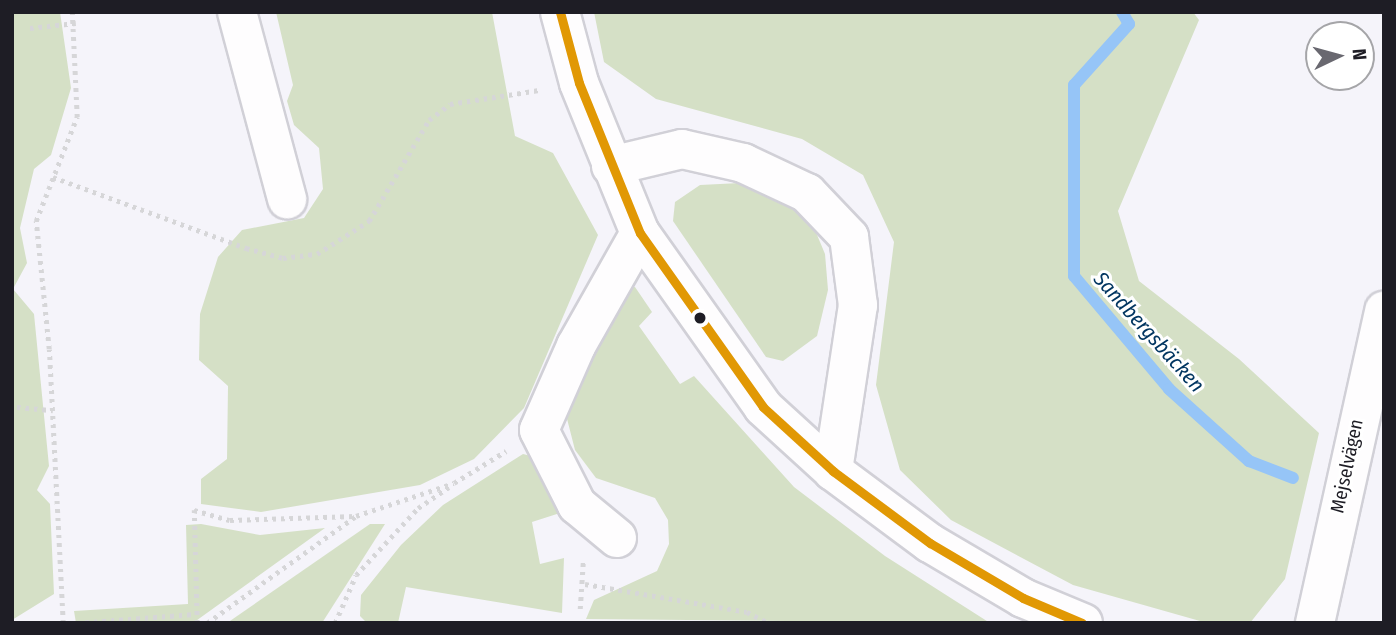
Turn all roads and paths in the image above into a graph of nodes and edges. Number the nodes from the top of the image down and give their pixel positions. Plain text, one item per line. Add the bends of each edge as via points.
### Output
1 (72, 12) edge
2 (237, 12) edge
3 (561, 12) edge
4 (76, 23) junction
5 (30, 28) dead end
6 (611, 166) junction
7 (287, 199) dead end
8 (640, 233) junction
9 (1384, 311) edge
10 (17, 407) dead end
11 (53, 410) junction
12 (539, 430) junction
13 (833, 471) junction
14 (454, 483) junction
15 (356, 516) junction
16 (617, 538) dead end
17 (585, 584) dead end
18 (195, 614) junction
19 (337, 622) edge
20 (64, 623) edge
21 (77, 623) edge
22 (197, 623) edge
23 (207, 623) edge
24 (769, 623) edge
25 (1083, 623) edge
26 (1315, 623) edge

1 - 4 path
2 - 7 street
3 - 6 street via 579,83
4 - 5 path
4 - 11 path via 77,117 36,220
6 - 8 street
6 - 13 street via 682,149 743,163 807,193 849,237 858,305
8 - 12 street via 576,346
8 - 13 street via 763,407
9 - 26 street, Mejselvägen
10 - 11 path
11 - 20 path
12 - 14 path
12 - 16 street via 577,505
13 - 25 street via 930,543 1023,598
14 - 15 path
14 - 19 path via 418,508 356,575
15 - 18 path via 230,520 194,510
15 - 23 path
17 - 24 path via 747,612
18 - 21 path
18 - 22 path

